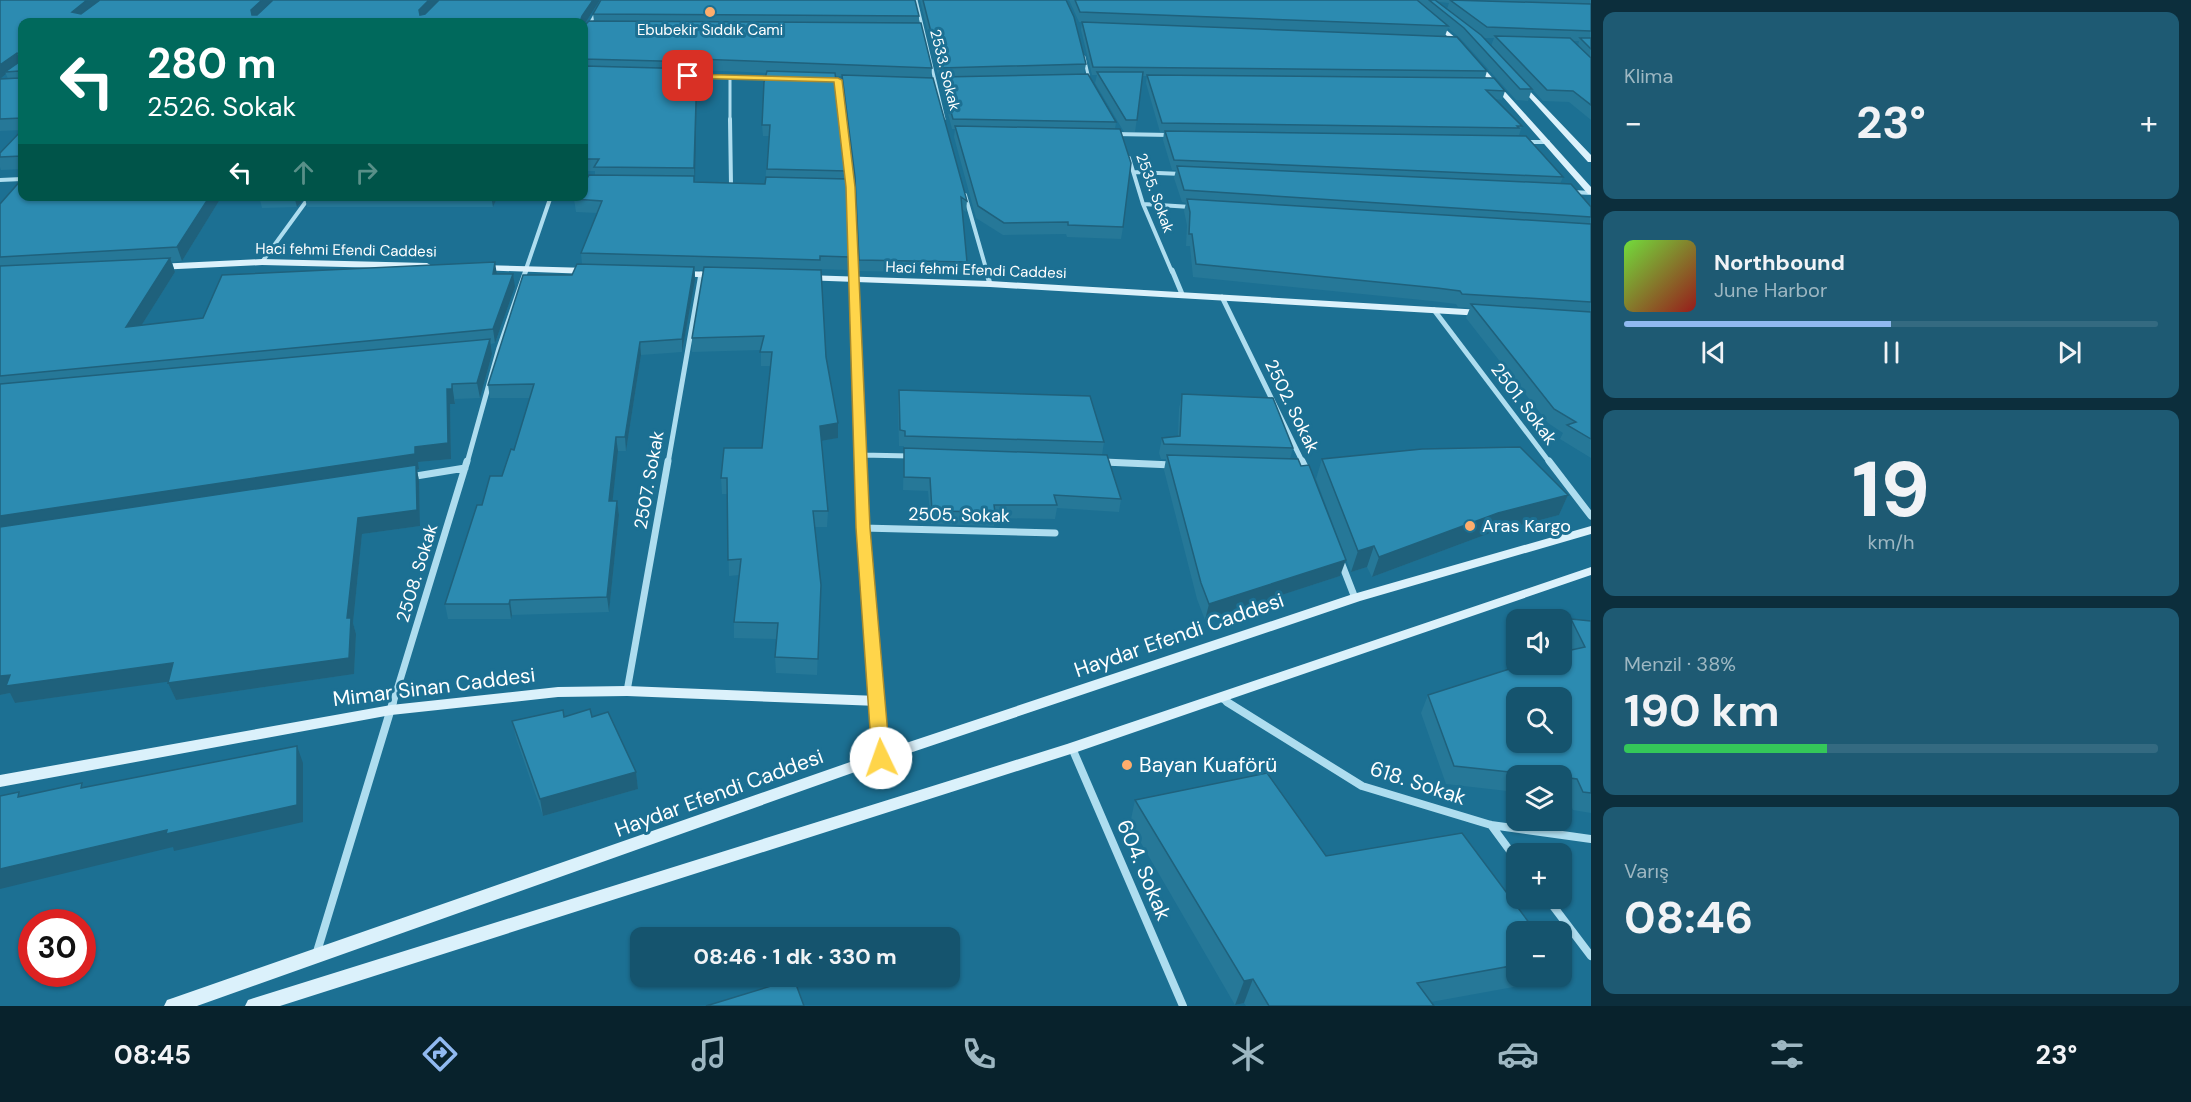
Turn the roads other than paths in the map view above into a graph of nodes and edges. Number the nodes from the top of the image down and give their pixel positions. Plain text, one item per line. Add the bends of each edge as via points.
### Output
1 (603, 0) edge
2 (916, 0) edge
3 (1424, 14) edge
4 (588, 25) edge
5 (588, 28) edge
6 (598, 28) edge
7 (1445, 40) edge
8 (1457, 41) junction
9 (1473, 42) edge
10 (1081, 47) edge
11 (685, 76) edge
12 (1513, 76) edge
13 (730, 77) junction
14 (784, 79) edge
15 (827, 80) edge
16 (838, 80) junction
17 (849, 80) edge
18 (1078, 80) edge
19 (1089, 80) junction
20 (925, 82) edge
21 (948, 82) edge
22 (1482, 82) edge
23 (1494, 82) junction
24 (936, 83) junction
25 (1095, 88) edge
26 (945, 123) edge
27 (1116, 125) edge
28 (1110, 134) edge
29 (1121, 134) junction
30 (1180, 135) edge
31 (1513, 142) edge
32 (1548, 142) junction
33 (1124, 143) edge
34 (1128, 153) edge
35 (1591, 160) edge
36 (1134, 172) junction
37 (1193, 175) edge
38 (18, 179) edge
39 (0, 180) edge
40 (720, 185) edge
41 (731, 185) junction
42 (743, 185) edge
43 (839, 186) edge
44 (851, 187) junction
45 (963, 187) edge
46 (1568, 192) edge
47 (1591, 193) edge
48 (306, 201) edge
49 (548, 201) edge
50 (1143, 204) junction
51 (1202, 208) edge
52 (262, 262) junction
53 (150, 267) edge
54 (441, 267) edge
55 (465, 267) edge
56 (524, 269) junction
57 (595, 271) edge
58 (666, 273) edge
59 (701, 274) junction
60 (725, 275) edge
61 (796, 278) edge
62 (855, 280) junction
63 (990, 284) junction
64 (1182, 294) junction
65 (1222, 297) junction
66 (1434, 310) junction
67 (1490, 314) edge
68 (499, 348) junction
69 (487, 349) edge
70 (861, 455) junction
71 (919, 457) edge
72 (1095, 462) edge
73 (1178, 465) edge
74 (465, 468) junction
75 (1295, 468) edge
76 (1307, 469) junction
77 (407, 477) edge
78 (1311, 479) edge
79 (1591, 516) edge
80 (863, 528) junction
81 (1591, 530) edge
82 (1056, 533) dead end
83 (1339, 555) edge
84 (1591, 571) edge
85 (1355, 598) junction
86 (627, 691) junction
87 (1221, 698) junction
88 (878, 701) junction
89 (391, 710) junction
90 (1072, 748) junction
91 (881, 758) junction
92 (0, 781) edge
93 (1491, 825) junction
94 (1591, 839) edge
95 (1506, 845) edge
96 (1555, 909) edge
97 (1591, 957) edge
98 (315, 958) junction
99 (173, 1006) edge
100 (254, 1006) edge
101 (1183, 1006) edge

1 - 4 street
2 - 24 street, 2533. Sokak
3 - 8 main road
5 - 6 street
7 - 8 street
8 - 9 main road
8 - 23 main road
10 - 19 street
11 - 13 street
12 - 35 main road
13 - 14 street
13 - 41 street
15 - 16 street
16 - 17 street
16 - 44 street
18 - 19 street
19 - 25 street
20 - 24 street
21 - 24 street
22 - 23 street
23 - 32 main road
24 - 26 street, 2533. Sokak
27 - 29 street, 2535. Sokak
28 - 29 street
29 - 30 street
29 - 33 street, 2535. Sokak
31 - 32 street
32 - 47 main road
34 - 36 street, 2535. Sokak
36 - 37 street
36 - 50 street, 2535. Sokak
38 - 39 street
40 - 41 street
41 - 42 street
43 - 44 street
44 - 62 street
45 - 63 street
46 - 47 street
48 - 52 street
49 - 56 street, 2508. Sokak
50 - 51 street
50 - 64 street, 2535. Sokak
52 - 53 main road, Haci fehmi Efendi Caddesi
52 - 54 main road, Haci fehmi Efendi Caddesi
55 - 56 main road
56 - 57 main road
56 - 68 street, 2508. Sokak
58 - 59 main road
59 - 60 main road
59 - 86 street, 2507. Sokak
61 - 62 main road, Haci fehmi Efendi Caddesi
62 - 63 main road, Haci fehmi Efendi Caddesi
62 - 70 street
63 - 64 main road, Haci fehmi Efendi Caddesi
64 - 65 main road, Haci fehmi Efendi Caddesi
65 - 66 main road, Haci fehmi Efendi Caddesi
65 - 76 street, 2502. Sokak
66 - 67 main road, Haci fehmi Efendi Caddesi
66 - 79 street, 2501. Sokak
68 - 69 street
68 - 74 street, 2508. Sokak
70 - 71 street
70 - 80 street
72 - 73 street
74 - 77 street
74 - 89 street, 2508. Sokak
75 - 76 street
76 - 78 street, 2502. Sokak
80 - 82 street, 2505. Sokak
80 - 88 street
81 - 85 main road, Haydar Efendi Caddesi
83 - 85 street
84 - 87 main road
85 - 91 main road, Haydar Efendi Caddesi
86 - 88 main road, Mimar Sinan Caddesi
86 - 89 main road, Mimar Sinan Caddesi via 558,692
87 - 90 main road
87 - 93 street, 618. Sokak via 1362,786
88 - 91 street
89 - 92 main road, Mimar Sinan Caddesi
89 - 98 street, 2508. Sokak
90 - 100 main road
90 - 101 street, 604. Sokak
91 - 98 main road, Haydar Efendi Caddesi
93 - 94 street, 618. Sokak
93 - 95 street
96 - 97 street
98 - 99 main road, Haydar Efendi Caddesi

